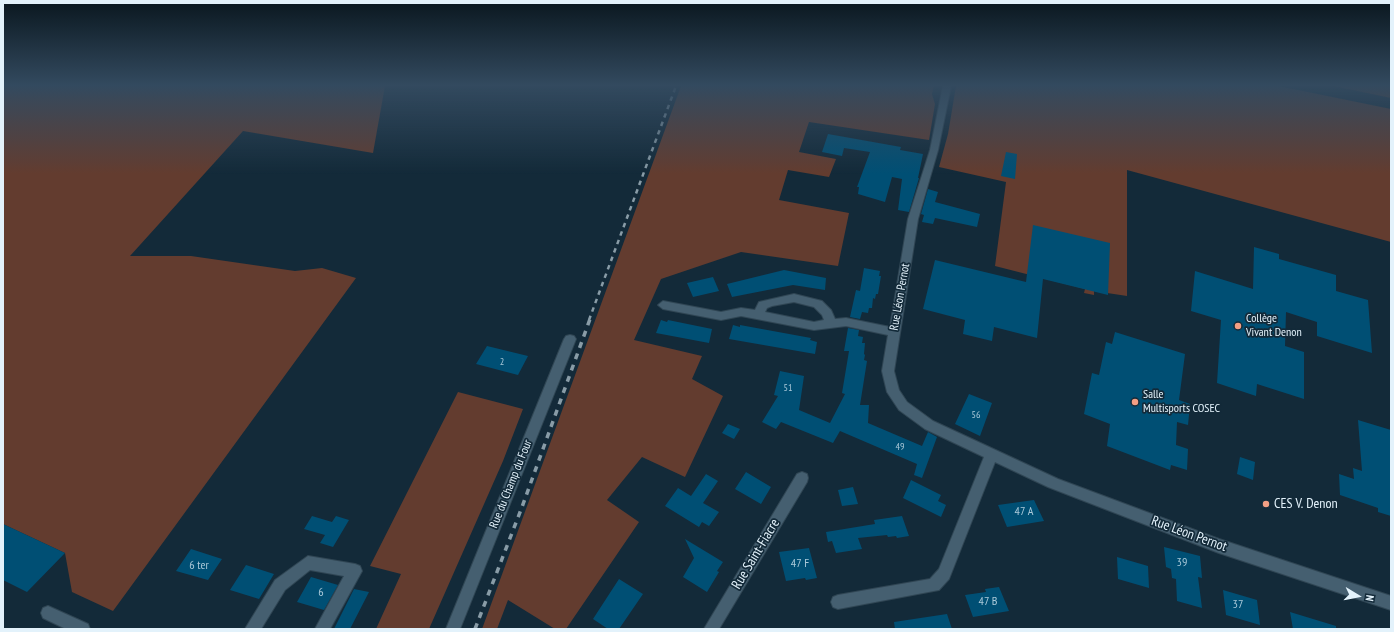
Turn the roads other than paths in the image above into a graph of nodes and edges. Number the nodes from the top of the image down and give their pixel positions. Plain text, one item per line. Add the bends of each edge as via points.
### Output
1 (941, 115) edge
2 (662, 305) dead end
3 (758, 315) junction
4 (831, 323) junction
5 (894, 332) junction
6 (570, 339) dead end
7 (992, 454) junction
8 (802, 478) dead end
9 (838, 602) dead end
10 (1391, 603) edge
11 (48, 613) dead end
12 (83, 629) edge
13 (252, 629) edge
14 (322, 629) edge
15 (453, 629) edge
16 (711, 629) edge

1 - 5 street, Rue Léon Pernot via 934,150 913,219
2 - 3 street via 722,316 741,312
3 - 4 street via 814,326
3 - 4 street via 764,305 794,298 823,307
4 - 5 street via 846,322
5 - 7 street, Rue Léon Pernot via 888,371 893,392 903,406 929,425
6 - 15 street, Rue du Champ du Four
7 - 9 street via 944,574 934,585
7 - 10 street, Rue Léon Pernot via 1053,483 1219,546
8 - 16 street, Rue Saint-Fiacre
11 - 12 street
13 - 14 street via 280,585 308,564 355,571

